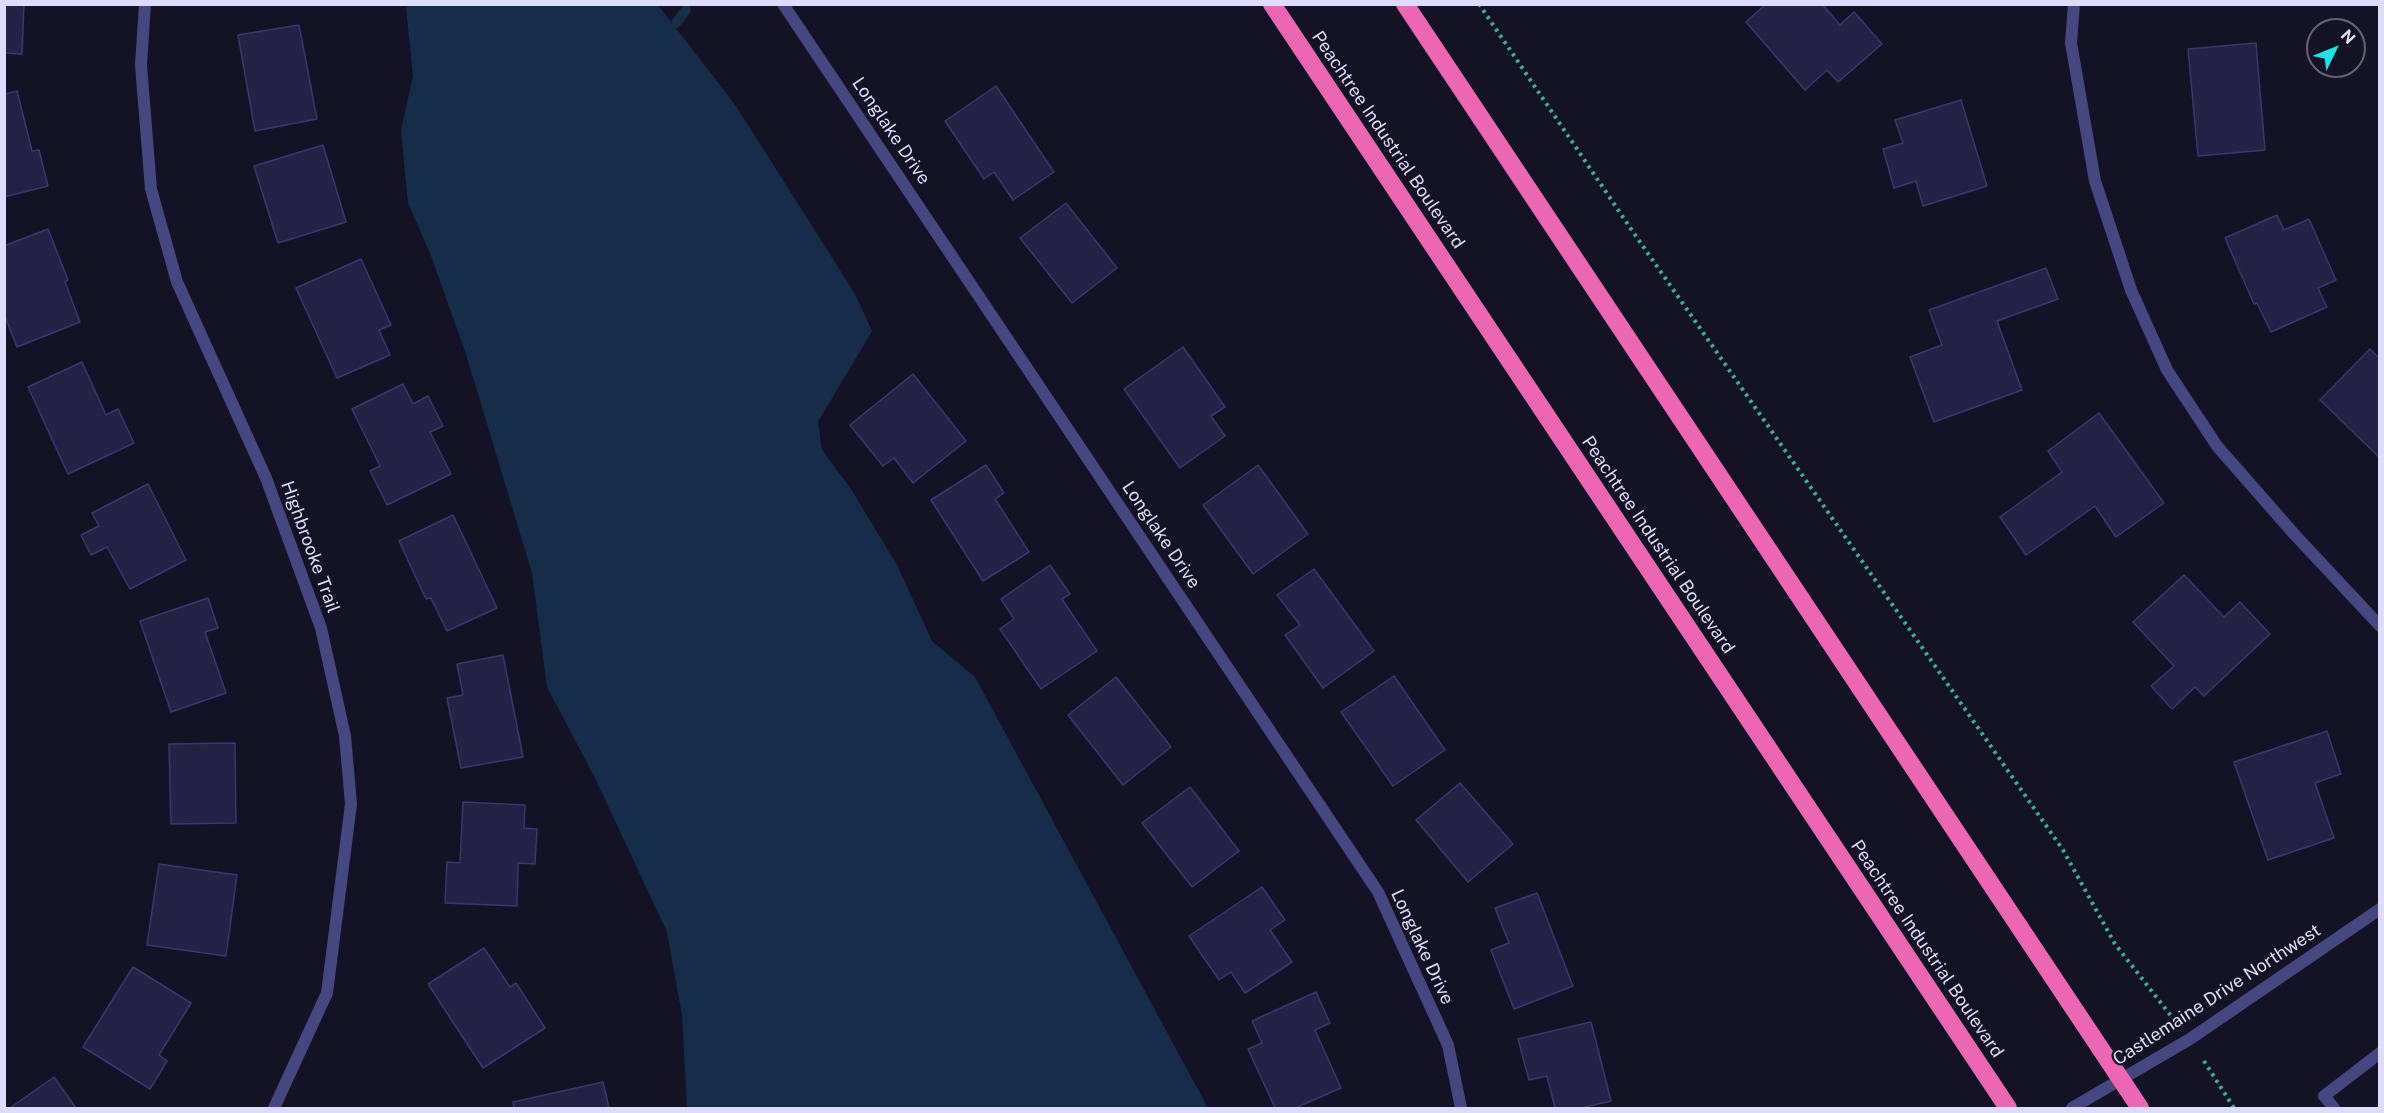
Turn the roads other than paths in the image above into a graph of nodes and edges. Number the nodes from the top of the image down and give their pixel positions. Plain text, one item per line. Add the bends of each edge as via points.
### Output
1 (145, 4) edge
2 (783, 4) edge
3 (1272, 4) edge
4 (1405, 4) edge
5 (2074, 4) edge
6 (2379, 626) edge
7 (2379, 909) edge
8 (2379, 1053) edge
9 (2120, 1080) junction
10 (274, 1108) edge
11 (1461, 1108) edge
12 (2008, 1108) edge
13 (2072, 1108) edge
14 (2140, 1108) edge
15 (2334, 1108) edge

1 - 10 street, Highbrooke Trail via 141,65 152,189 177,282 266,478 321,628 345,736 351,804 327,993
2 - 11 street, Longlake Drive via 1378,892 1448,1045
3 - 12 highway, Peachtree Industrial Boulevard
4 - 9 highway
5 - 6 street via 2071,43 2095,181 2131,290 2167,370 2217,446
7 - 9 street, Castlemaine Drive Northwest via 2190,1039
8 - 15 street via 2324,1096
9 - 13 street, Castlemaine Drive Northwest
9 - 14 highway

